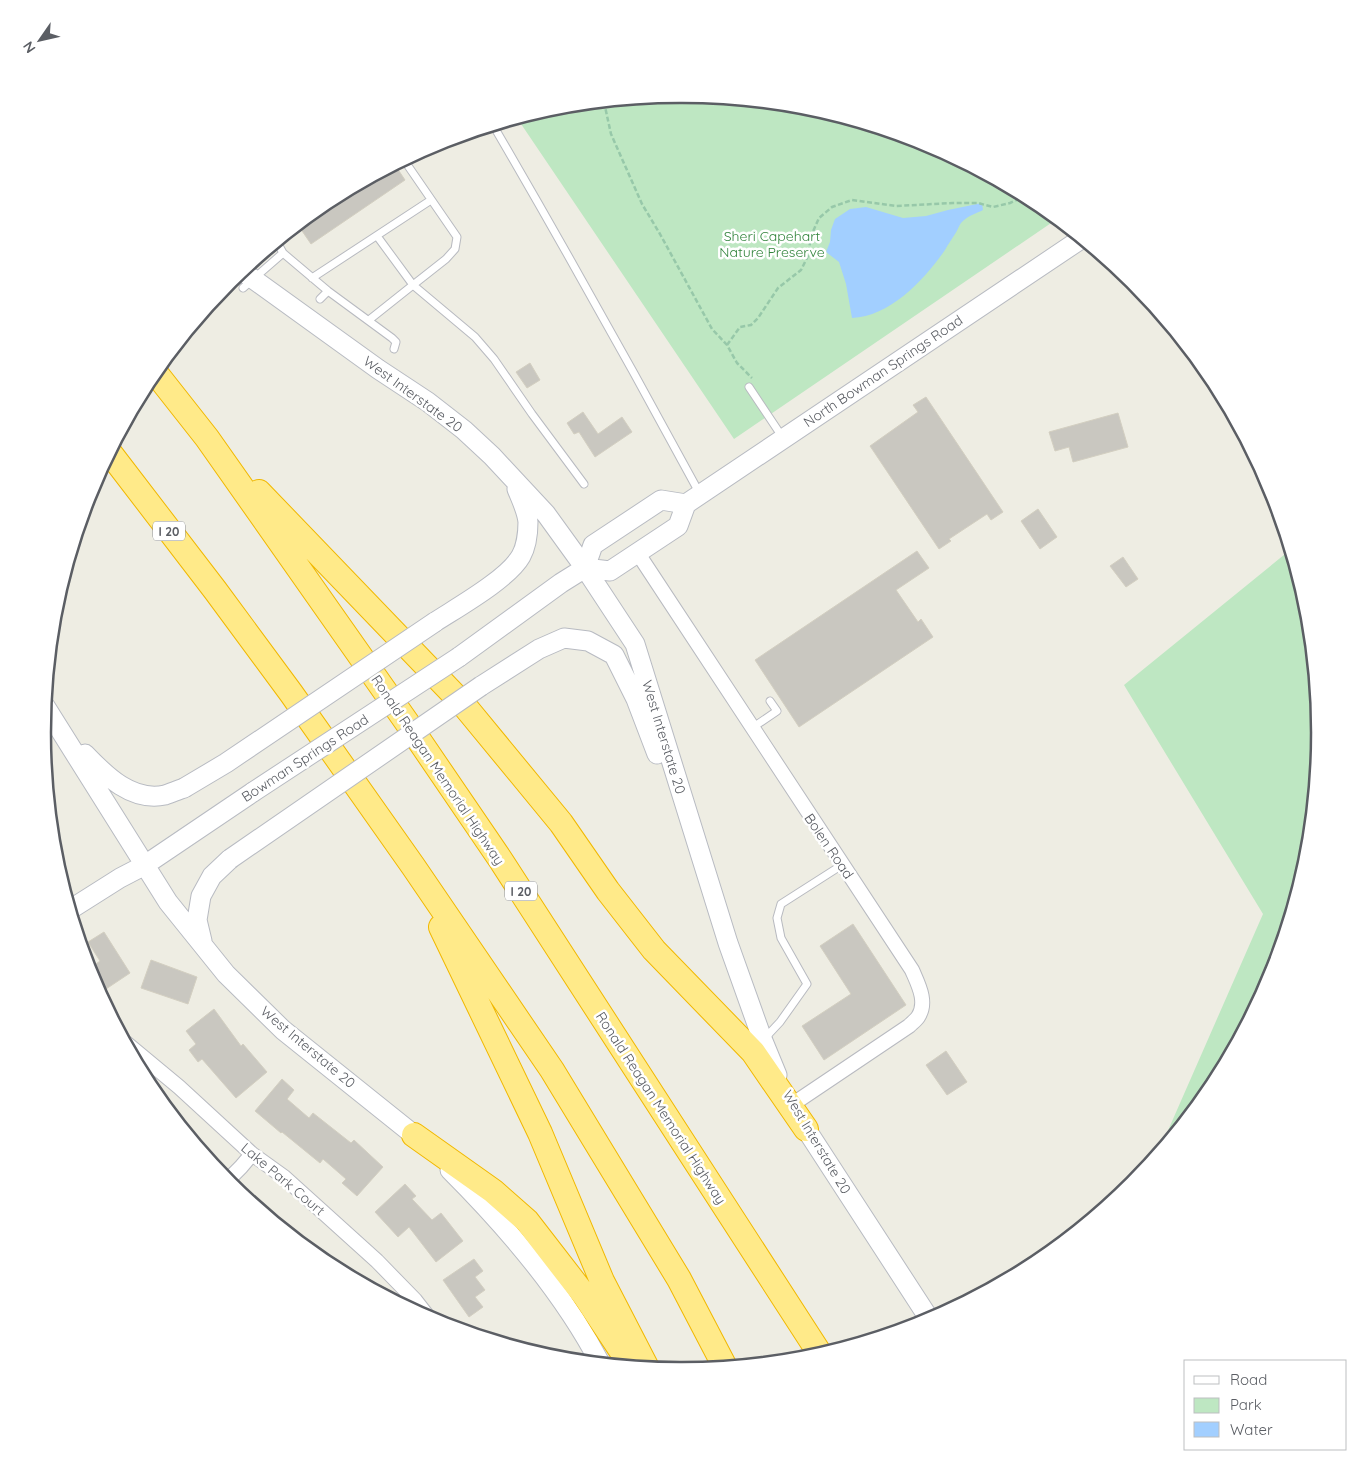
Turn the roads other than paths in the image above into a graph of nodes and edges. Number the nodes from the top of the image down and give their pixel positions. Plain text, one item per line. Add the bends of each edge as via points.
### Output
1 (496, 131) edge
2 (408, 165) edge
3 (432, 200) junction
4 (377, 236) junction
5 (1076, 243) edge
6 (280, 248) edge
7 (283, 253) junction
8 (312, 278) junction
9 (245, 280) edge
10 (413, 285) junction
11 (328, 291) junction
12 (320, 299) dead end
13 (369, 320) junction
14 (394, 349) dead end
15 (160, 379) edge
16 (749, 387) dead end
17 (207, 438) junction
18 (783, 438) junction
19 (114, 458) edge
20 (514, 480) junction
21 (584, 484) dead end
22 (693, 499) junction
23 (637, 552) junction
24 (585, 568) junction
25 (770, 700) dead end
26 (52, 716) edge
27 (58, 726) junction
28 (752, 729) junction
29 (682, 795) junction
30 (145, 865) junction
31 (842, 865) junction
32 (413, 866) junction
33 (76, 906) edge
34 (203, 945) junction
35 (763, 1041) junction
36 (140, 1053) edge
37 (793, 1104) junction
38 (806, 1128) junction
39 (414, 1135) junction
40 (252, 1154) junction
41 (233, 1175) edge
42 (409, 1300) edge
43 (925, 1313) edge
44 (816, 1347) edge
45 (597, 1357) edge
46 (627, 1360) edge
47 (643, 1361) edge
48 (722, 1361) edge

1 - 22 lane via 591,295
2 - 3 lane
3 - 4 lane
3 - 10 lane via 457,237 455,249
4 - 8 lane
4 - 10 lane
5 - 18 main road, North Bowman Springs Road
6 - 7 lane
7 - 8 lane
7 - 9 lane
8 - 11 lane
9 - 20 main road, West Interstate 20 via 428,402 464,430
10 - 13 lane
10 - 21 lane via 475,337 488,352
11 - 12 lane
11 - 13 lane
13 - 14 lane via 395,340
15 - 17 highway, Ronald Reagan Memorial Highway / I 20
16 - 18 lane
17 - 38 highway via 463,704 562,823 608,891 654,950 753,1052
17 - 44 highway, Ronald Reagan Memorial Highway / I 20 via 500,859
18 - 22 main road, North Bowman Springs Road
19 - 32 highway, I 20 via 290,693
20 - 24 main road, West Interstate 20 via 546,514
20 - 27 main road, bridge via 528,522 525,547 512,568 226,763 184,788 164,795 144,795 123,788 101,771
22 - 23 main road via 678,526
22 - 24 main road via 661,500 593,545
23 - 24 main road via 610,571
23 - 28 street, Bolen Road
24 - 29 main road, West Interstate 20 via 635,644
24 - 30 main road, Bowman Springs Road, bridge via 458,657
25 - 28 lane via 778,711
26 - 27 main road, West Interstate 20
27 - 30 main road, West Interstate 20
28 - 31 street, Bolen Road
29 - 34 main road, bridge via 656,752 636,699 614,655 588,641 564,638 539,649 481,686 230,859 212,876 201,896 197,920
29 - 35 main road, West Interstate 20 via 728,943
30 - 33 main road, Bowman Springs Road
30 - 34 main road, West Interstate 20 via 168,902
31 - 35 lane via 781,904 776,918 781,938 807,984
31 - 37 street, Bolen Road via 912,970 922,995 921,1010 909,1026
32 - 47 highway via 540,1133 602,1281
32 - 48 highway, I 20 via 552,1070 679,1279
34 - 39 main road, West Interstate 20 via 226,974 283,1030
35 - 37 main road, West Interstate 20
36 - 40 street, Lake Park Court
37 - 38 main road, West Interstate 20
38 - 43 main road, West Interstate 20
39 - 45 main road, West Interstate 20 via 472,1193 544,1274
39 - 46 highway via 493,1191 526,1221 585,1296
40 - 41 street
40 - 42 street, Lake Park Court via 284,1177 377,1261

